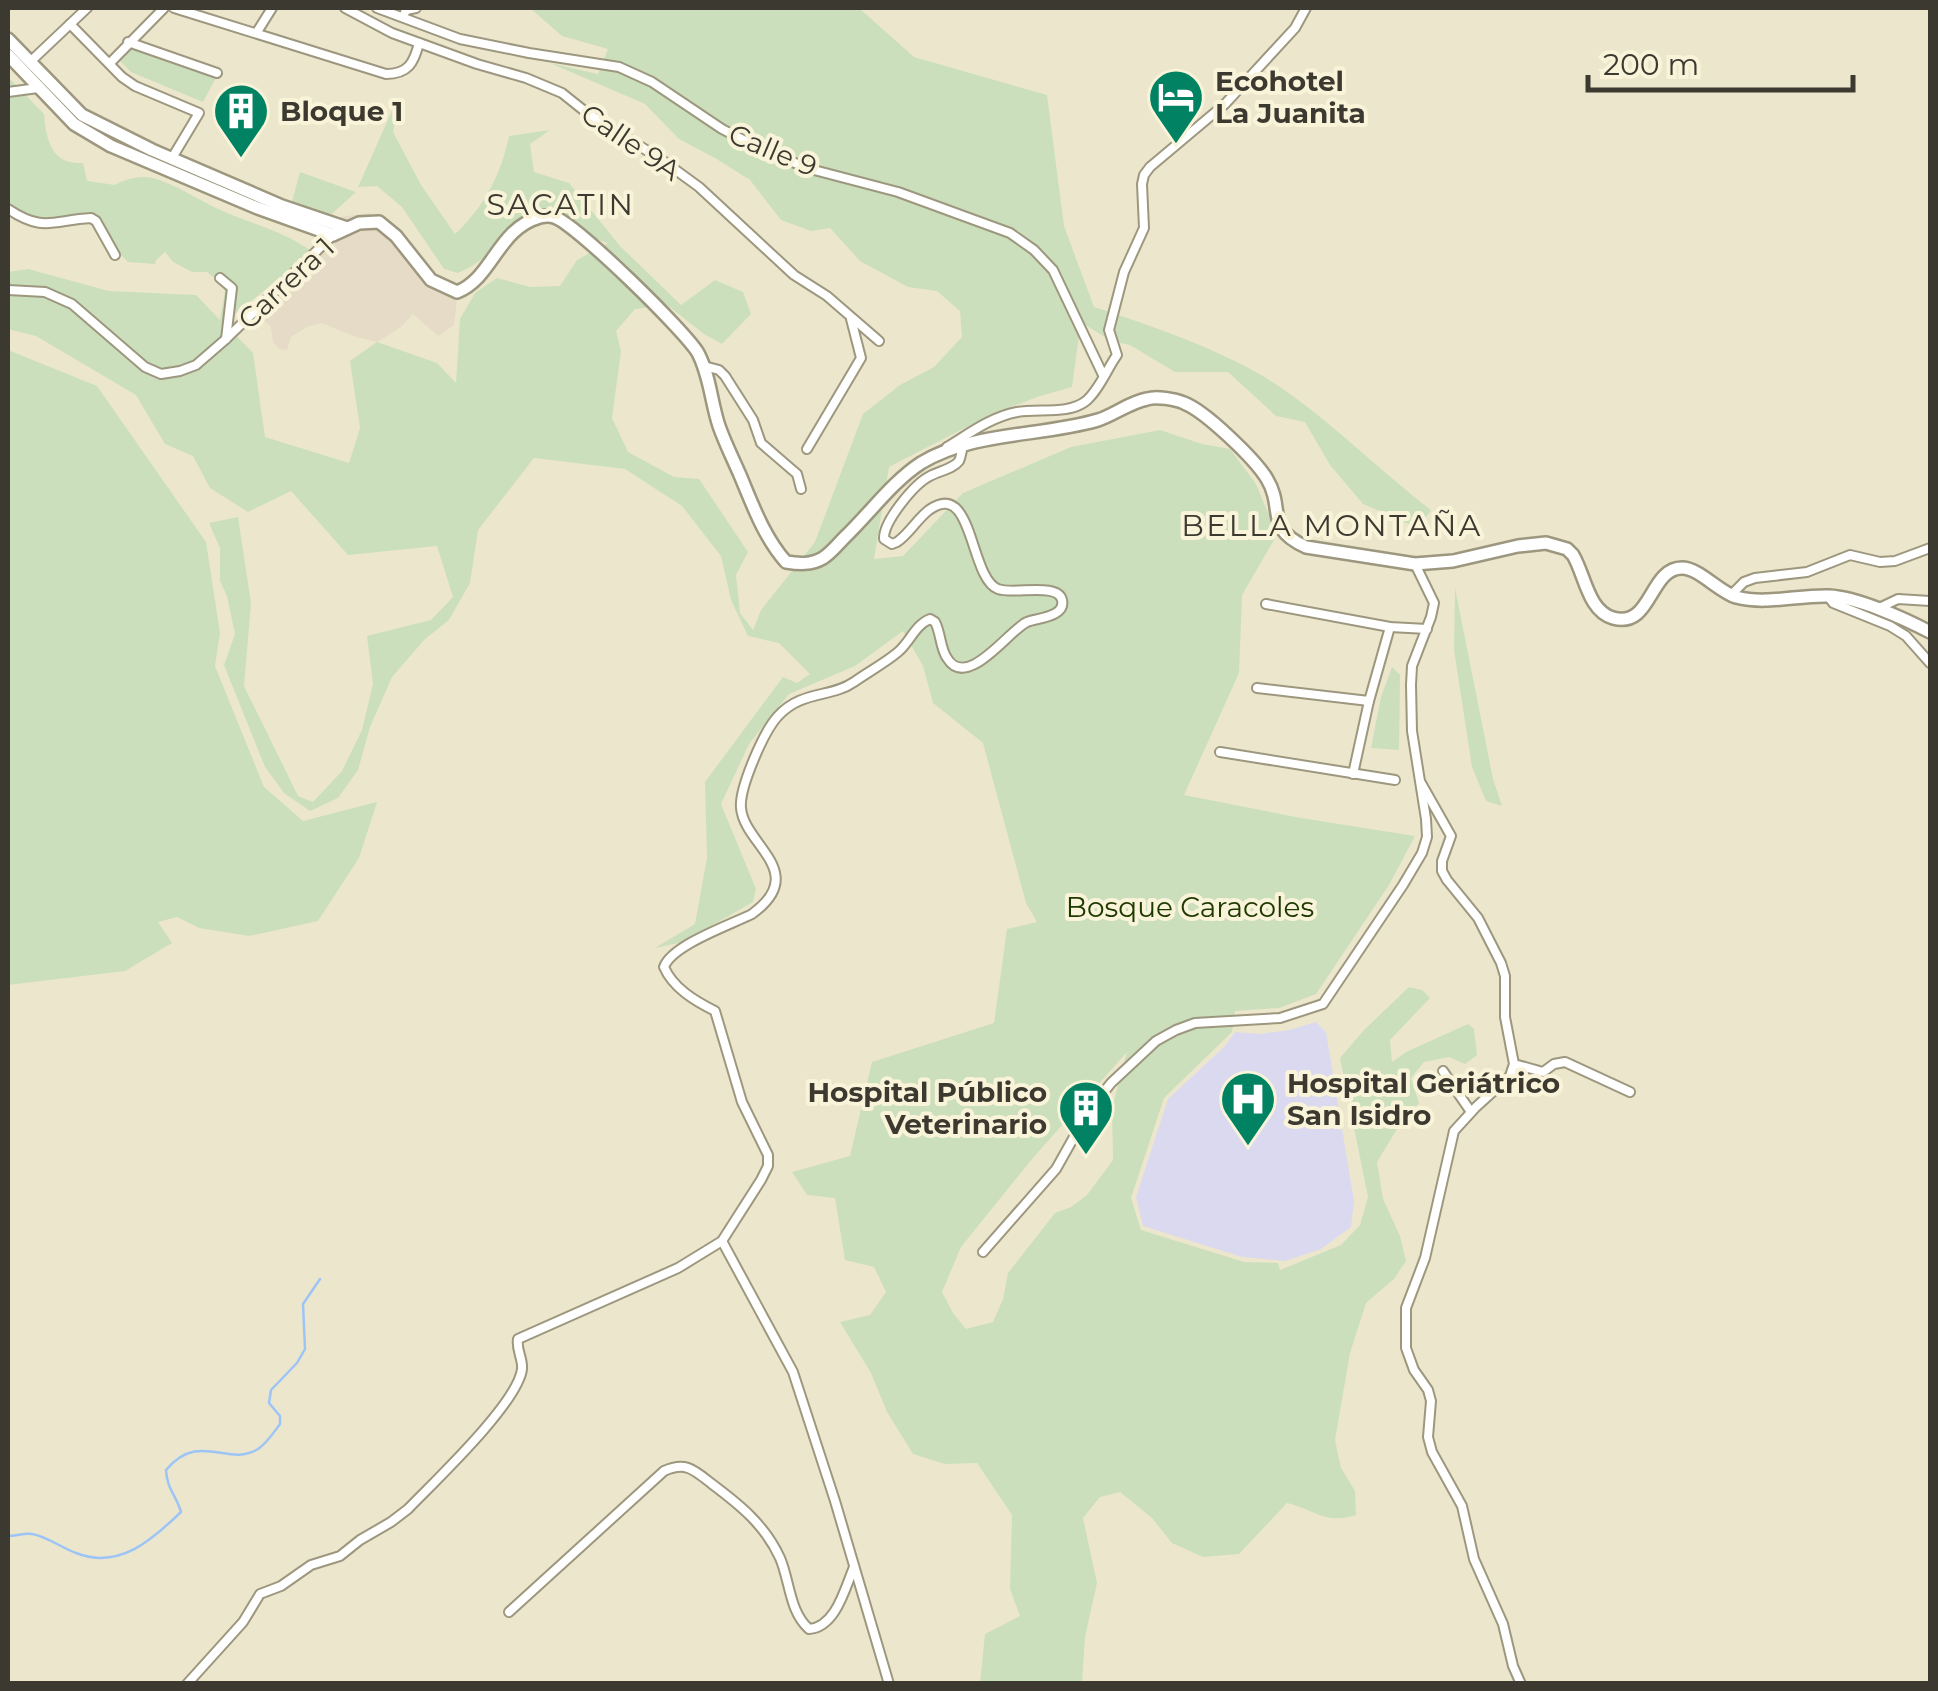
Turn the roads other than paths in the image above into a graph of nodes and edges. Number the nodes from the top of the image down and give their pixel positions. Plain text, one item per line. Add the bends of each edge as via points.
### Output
1 (87, 8) edge
2 (164, 8) edge
3 (174, 8) edge
4 (214, 8) edge
5 (272, 8) edge
6 (362, 8) edge
7 (377, 8) edge
8 (416, 8) edge
9 (1306, 8) edge
10 (348, 9) edge
11 (403, 17) junction
12 (207, 18) junction
13 (70, 24) junction
14 (257, 32) junction
15 (8, 39) edge
16 (128, 42) junction
17 (419, 43) junction
18 (8, 55) edge
19 (30, 62) junction
20 (110, 63) junction
21 (216, 73) dead end
22 (39, 88) junction
23 (8, 92) edge
24 (172, 158) junction
25 (8, 210) edge
26 (347, 228) junction
27 (334, 236) junction
28 (115, 255) dead end
29 (220, 278) dead end
30 (8, 290) edge
31 (849, 315) junction
32 (226, 339) junction
33 (878, 341) dead end
34 (704, 366) junction
35 (1103, 375) junction
36 (963, 445) junction
37 (807, 449) dead end
38 (922, 463) junction
39 (802, 490) dead end
40 (1930, 548) edge
41 (1415, 564) junction
42 (1731, 596) junction
43 (1828, 596) junction
44 (1930, 601) edge
45 (1266, 604) dead end
46 (1876, 610) junction
47 (1390, 627) junction
48 (1427, 629) junction
49 (1930, 632) edge
50 (1930, 663) edge
51 (1257, 688) dead end
52 (1369, 701) junction
53 (1220, 752) dead end
54 (1354, 774) junction
55 (1395, 780) dead end
56 (1421, 782) junction
57 (1514, 1064) junction
58 (1443, 1071) dead end
59 (1630, 1092) dead end
60 (1472, 1112) junction
61 (722, 1241) junction
62 (983, 1252) dead end
63 (854, 1567) junction
64 (509, 1612) dead end
65 (187, 1684) edge
66 (889, 1684) edge
67 (1521, 1684) edge

1 - 13 street
2 - 16 street
3 - 12 street
4 - 12 street
5 - 14 street
6 - 10 street
7 - 11 street, Calle 9
8 - 11 street
9 - 35 street via 1226,104 1144,175 1144,228 1109,330 1117,356
10 - 17 street, Calle 9A
11 - 35 street, Calle 9 via 460,39 619,67 773,155 1010,233 1053,270
12 - 14 street
13 - 19 street
13 - 20 street
14 - 17 street via 386,74 411,66
15 - 19 main road
16 - 20 street
16 - 21 street
17 - 31 street, Calle 9A via 562,93 698,187 794,275
18 - 22 main road
19 - 24 main road via 82,115
20 - 24 street via 135,86 200,112
22 - 23 street
22 - 27 main road via 74,124 111,146
24 - 26 main road
25 - 28 street via 42,226 91,218
26 - 27 main road, Carrera 1
26 - 34 main road via 379,222 431,280 456,292 473,284 524,224 556,217 632,282
27 - 32 street, Carrera 1
29 - 32 street via 232,288
30 - 32 street, Carrera 1 via 45,292 72,304 161,374 196,364
31 - 33 street, Calle 9A
31 - 37 street via 861,358
34 - 38 main road via 726,444 761,525 786,562 822,558
34 - 39 street via 725,376 761,443 797,474
35 - 38 street via 1081,404 990,420
36 - 38 main road
36 - 41 main road via 1099,420 1148,398 1180,401 1201,412 1260,468 1290,540
36 - 61 street via 956,464 910,492 884,539 897,542 928,511 949,504 965,521 990,585 1011,592 1051,590 1061,606 1015,628 971,666 950,664 935,622 923,622 896,654 844,689 787,707 766,732 740,807 772,862 774,885 762,907 676,951 664,967 670,980 715,1011 742,1102 768,1155 761,1180
40 - 42 street via 1895,561 1850,555 1807,572 1744,582
41 - 42 main road via 1558,545 1573,555 1596,606 1615,619 1642,609 1664,575 1680,568
41 - 48 street via 1434,603
42 - 43 main road
43 - 46 main road
43 - 50 street via 1906,636
44 - 46 street via 1898,600
45 - 47 street
46 - 49 main road
47 - 48 street
47 - 52 street
48 - 56 street via 1411,685
51 - 52 street
52 - 54 street
53 - 54 street
54 - 55 street
56 - 57 street via 1451,836 1442,871 1501,963
56 - 62 street via 1422,853 1324,1004 1280,1018 1195,1023 1156,1041 1111,1083 1056,1169
57 - 59 street via 1543,1072 1565,1062
57 - 60 street
58 - 60 street
60 - 67 street via 1454,1132 1425,1258 1406,1308 1406,1348 1431,1401 1432,1452 1462,1506 1474,1559
61 - 63 street via 793,1372
61 - 65 street via 678,1268 518,1339 522,1369 505,1406 408,1509 340,1556 260,1594
63 - 64 street via 827,1622 810,1628 796,1613 766,1533 692,1468 677,1466
63 - 66 street

